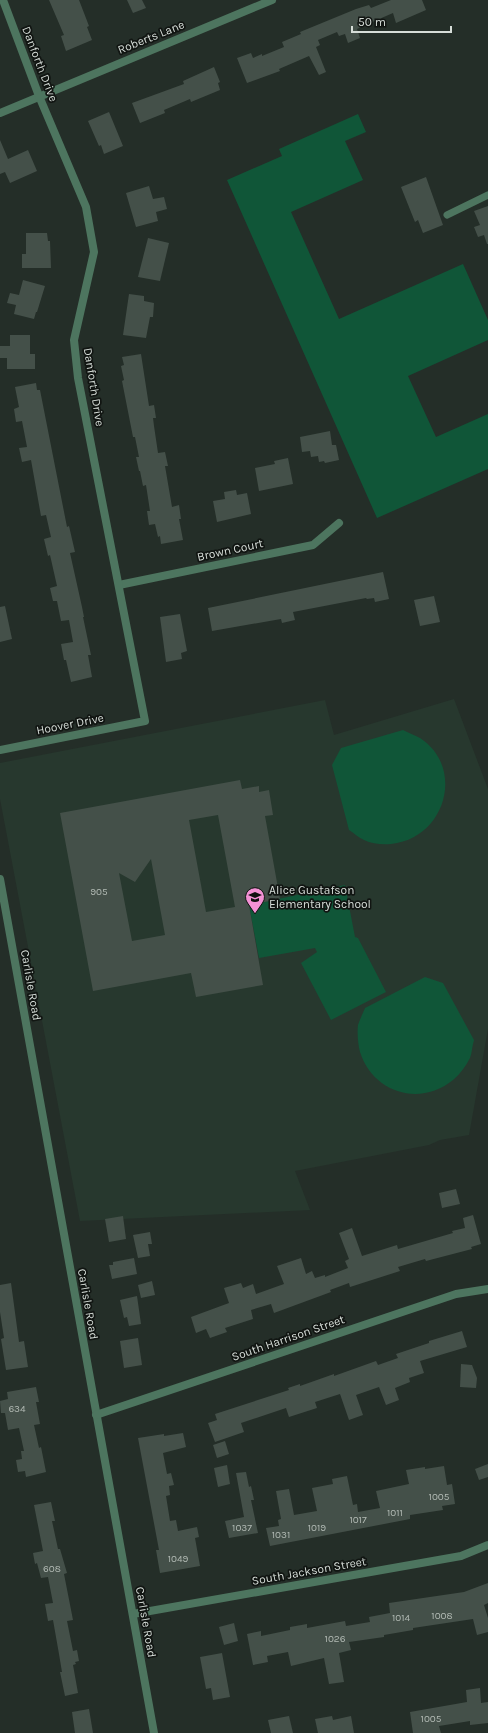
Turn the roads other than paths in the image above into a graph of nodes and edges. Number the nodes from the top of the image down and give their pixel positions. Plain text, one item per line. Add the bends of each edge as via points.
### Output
1 (3, 0) edge
2 (272, 0) edge
3 (39, 96) junction
4 (0, 113) edge
5 (488, 195) edge
6 (447, 215) dead end
7 (339, 523) dead end
8 (119, 585) junction
9 (145, 721) joint
10 (0, 750) edge
11 (0, 879) edge
12 (488, 1290) edge
13 (96, 1415) junction
14 (488, 1545) edge
15 (133, 1614) junction
16 (154, 1733) edge

1 - 3 street, Danforth Drive
2 - 3 street, Roberts Lane
3 - 4 street, Roberts Lane
3 - 8 street, Danforth Drive via 86,207 94,252 74,340 78,378
5 - 6 lane
7 - 8 street, Brown Court via 313,545
8 - 9 street, Danforth Drive
9 - 10 street, Hoover Drive
11 - 13 street, Carlisle Road
12 - 13 street, South Harrison Street via 456,1294
13 - 15 street, Carlisle Road
14 - 15 street, South Jackson Street via 461,1556
15 - 16 street, Carlisle Road

